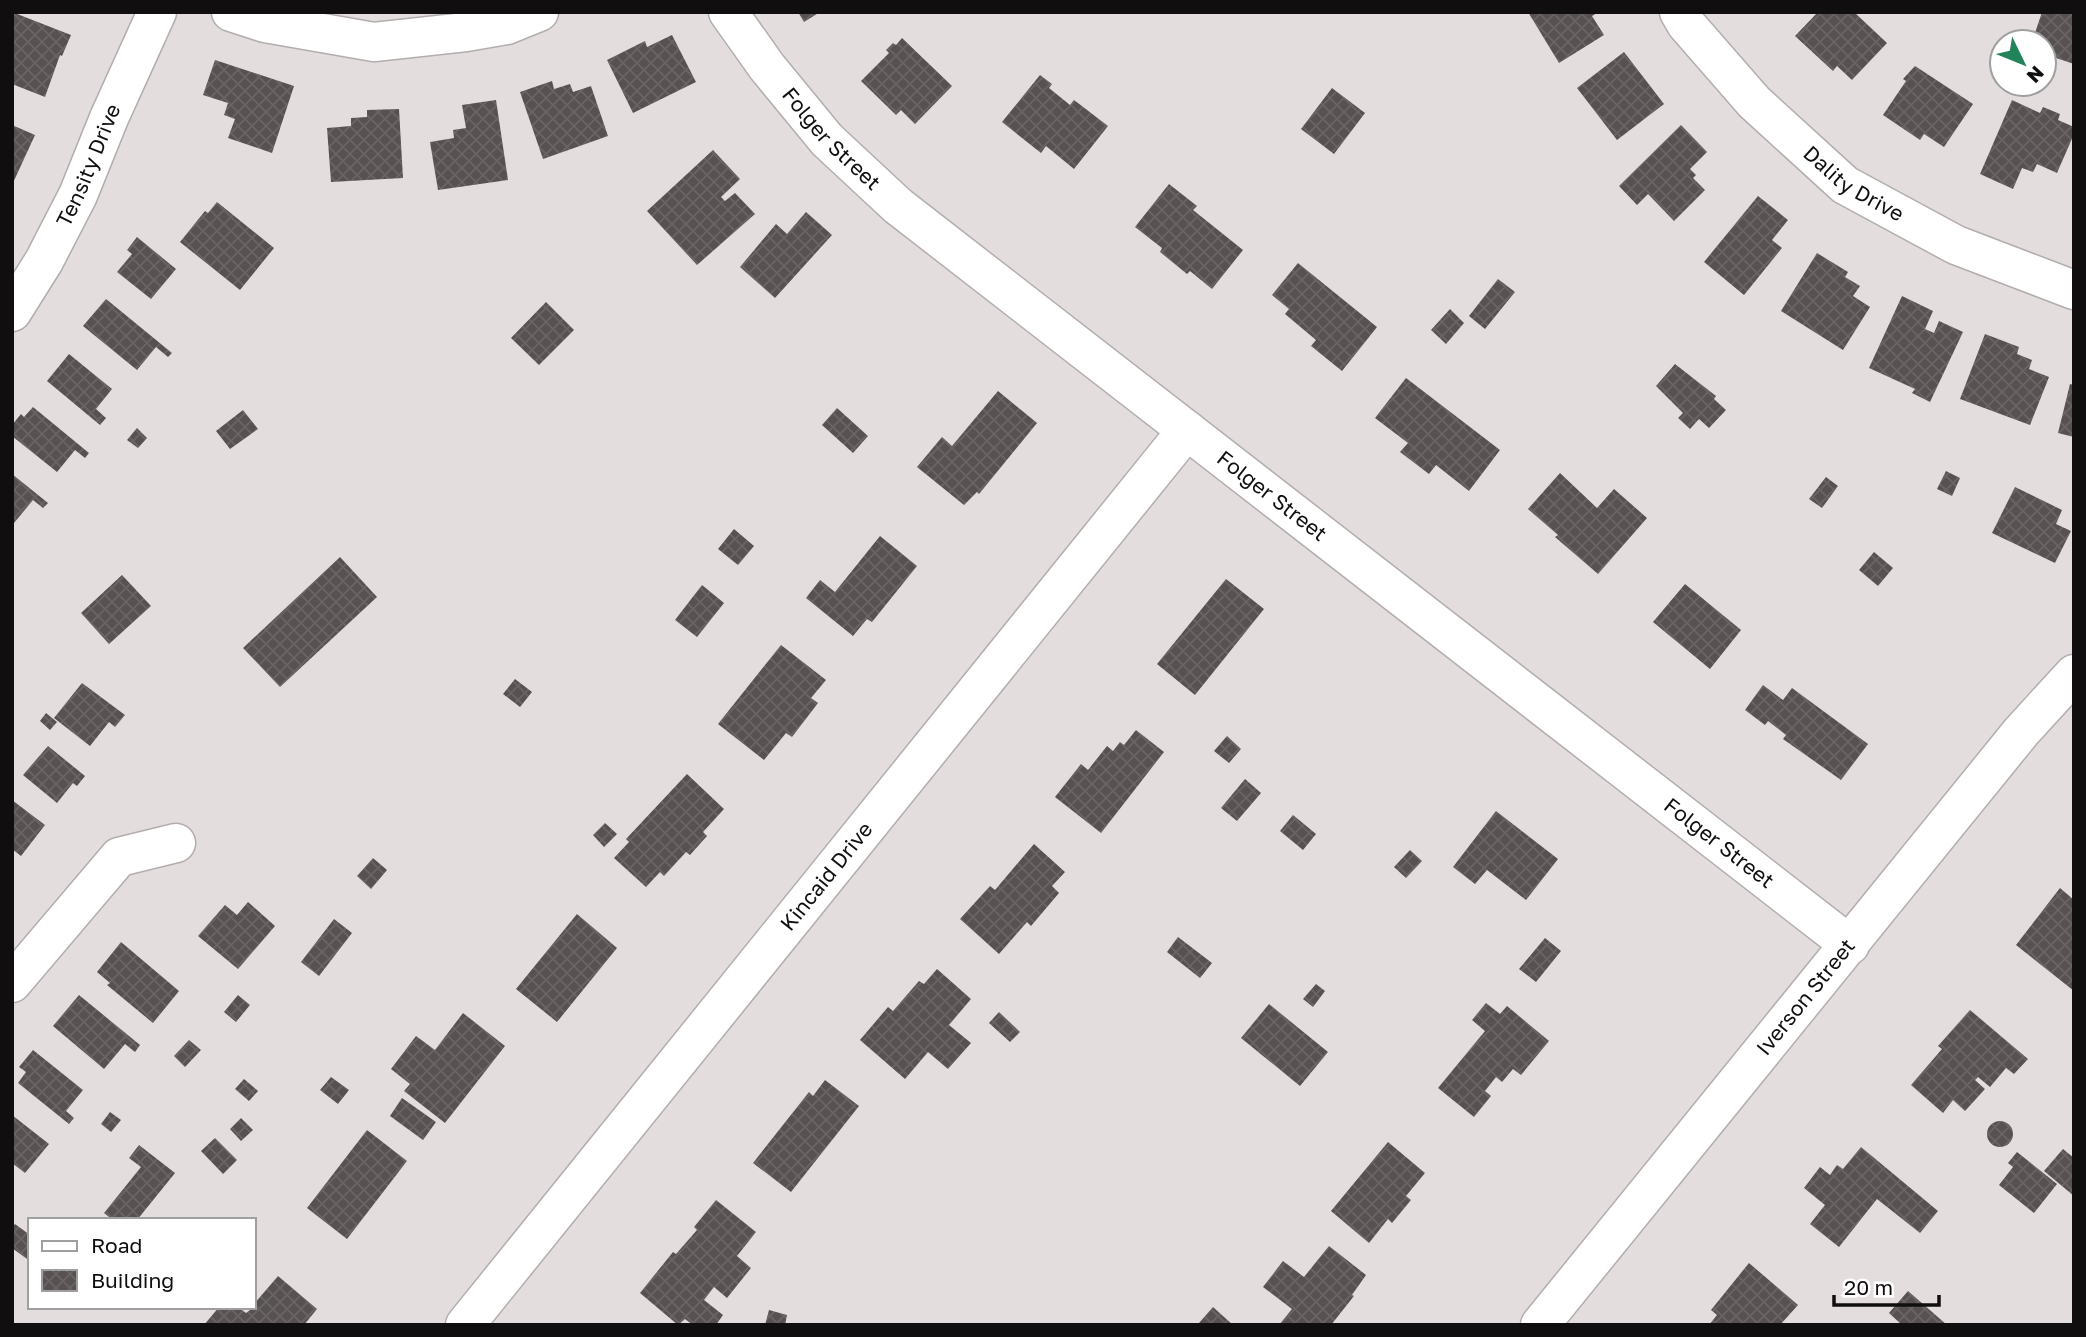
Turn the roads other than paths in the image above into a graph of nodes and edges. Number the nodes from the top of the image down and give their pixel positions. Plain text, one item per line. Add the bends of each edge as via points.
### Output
1 (157, 12) edge
2 (231, 12) edge
3 (539, 12) edge
4 (728, 12) edge
5 (1679, 12) edge
6 (2074, 290) edge
7 (12, 312) edge
8 (1187, 430) junction
9 (2074, 674) edge
10 (176, 842) dead end
11 (1850, 945) junction
12 (12, 983) edge
13 (465, 1325) edge
14 (1540, 1325) edge

1 - 7 street, Tensity Drive via 78,195
2 - 3 street via 265,23 374,43 507,25
4 - 8 street, Folger Street via 827,140 898,206
5 - 6 street, Dality Drive via 1754,102 1845,185 1956,245
8 - 11 street, Folger Street
8 - 13 street, Kincaid Drive
9 - 11 street, Iverson Street via 2021,732
10 - 12 street via 119,857
11 - 14 street, Iverson Street

